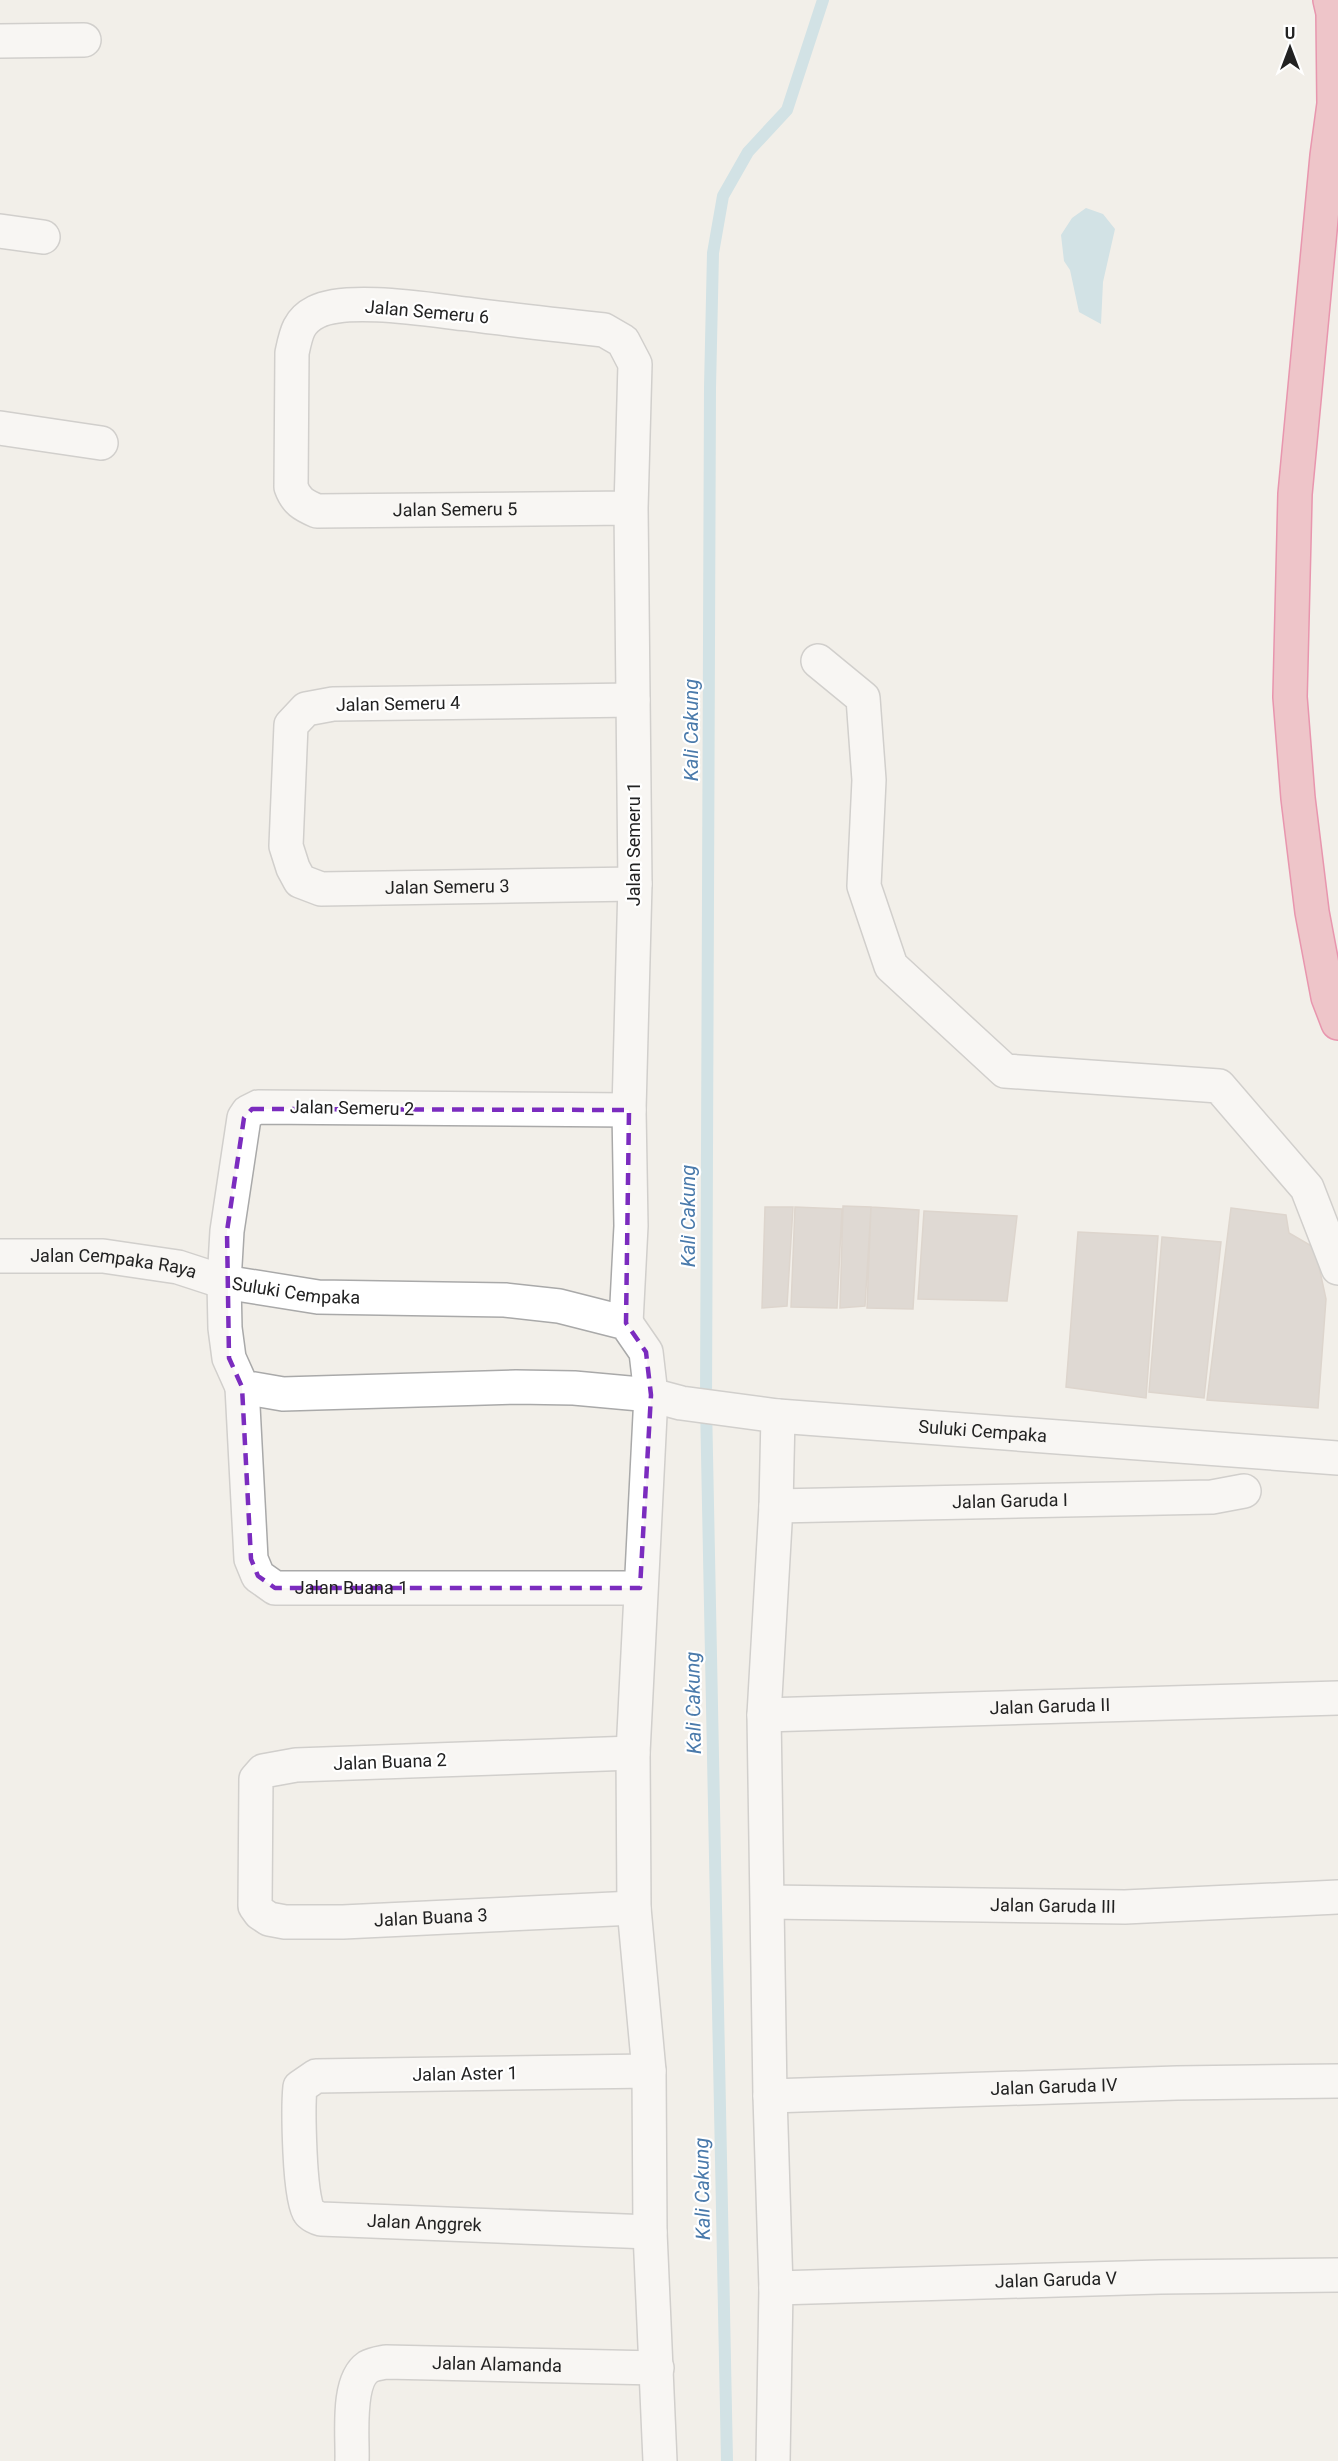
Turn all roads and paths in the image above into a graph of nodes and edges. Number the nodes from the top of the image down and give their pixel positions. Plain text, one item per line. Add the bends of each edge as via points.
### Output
1 (1330, 0) edge
2 (84, 40) dead end
3 (0, 41) edge
4 (0, 231) edge
5 (43, 237) dead end
6 (635, 363) joint
7 (0, 428) edge
8 (101, 443) dead end
9 (291, 487) joint
10 (631, 508) junction
11 (818, 661) dead end
12 (633, 700) junction
13 (286, 846) joint
14 (635, 884) junction
15 (1338, 1023) edge
16 (629, 1110) junction
17 (0, 1256) edge
18 (1338, 1268) edge
19 (224, 1281) junction
20 (626, 1323) junction
21 (242, 1387) junction
22 (666, 1399) junction
23 (778, 1416) junction
24 (1330, 1454) edge
25 (1244, 1491) dead end
26 (776, 1506) junction
27 (640, 1587) junction
28 (1338, 1698) edge
29 (764, 1715) junction
30 (633, 1753) junction
31 (254, 1884) joint
32 (1338, 1897) edge
33 (768, 1902) junction
34 (634, 1908) junction
35 (649, 2071) junction
36 (1338, 2081) edge
37 (770, 2096) junction
38 (300, 2103) joint
39 (651, 2232) junction
40 (1338, 2276) edge
41 (776, 2288) junction
42 (657, 2368) junction
43 (352, 2461) edge
44 (660, 2461) edge
45 (773, 2461) edge

1 - 15 highway via 1334,104 1294,494 1290,697 1312,912 1328,997
2 - 3 street
4 - 5 street
6 - 9 street, Jalan Semeru 6 via 623,341 604,330 383,305 317,311 301,322 292,352
6 - 10 street, Jalan Semeru 1
7 - 8 street
9 - 10 street, Jalan Semeru 5 via 296,499 317,511
10 - 12 street, Jalan Semeru 1
11 - 18 street via 863,698 869,780 864,886 891,966 1005,1071 1219,1086 1307,1188
12 - 13 street, Jalan Semeru 4 via 333,704 306,709 291,724
12 - 14 street, Jalan Semeru 1
13 - 14 street, Jalan Semeru 3 via 300,881 321,889
14 - 16 street, Jalan Semeru 1
16 - 19 street, Jalan Semeru 2 via 252,1109 243,1122
16 - 20 street, Jalan Semeru 1 via 631,1227
17 - 19 street, Jalan Cempaka Raya via 104,1256 178,1267
19 - 20 street, Suluki Cempaka via 318,1297 505,1300 559,1306
19 - 21 street, Suluki Cempaka via 229,1358
20 - 22 street via 646,1352
21 - 22 street, Suluki Cempaka via 283,1394 574,1388
21 - 27 street, Jalan Buana 1 via 251,1559 258,1576 275,1588
22 - 23 street, Suluki Cempaka
22 - 27 street
23 - 24 street, Suluki Cempaka
23 - 26 street
25 - 26 street, Jalan Garuda I via 1212,1497
26 - 29 street
27 - 30 street
28 - 29 street, Jalan Garuda II
29 - 33 street
30 - 31 street, Jalan Buana 2 via 296,1765 263,1771 256,1779 254,1796
30 - 34 street
31 - 34 street, Jalan Buana 3 via 255,1906 260,1913 285,1922
32 - 33 street, Jalan Garuda III via 1125,1907
33 - 37 street
34 - 35 street
35 - 38 street, Jalan Aster 1 via 316,2076 300,2087
35 - 39 street
36 - 37 street, Jalan Garuda IV
37 - 41 street
38 - 39 street, Jalan Anggrek via 302,2198 309,2213 321,2219
39 - 42 street
40 - 41 street, Jalan Garuda V
41 - 45 street
42 - 43 street, Jalan Alamanda via 386,2362 368,2367 353,2392
42 - 44 street

